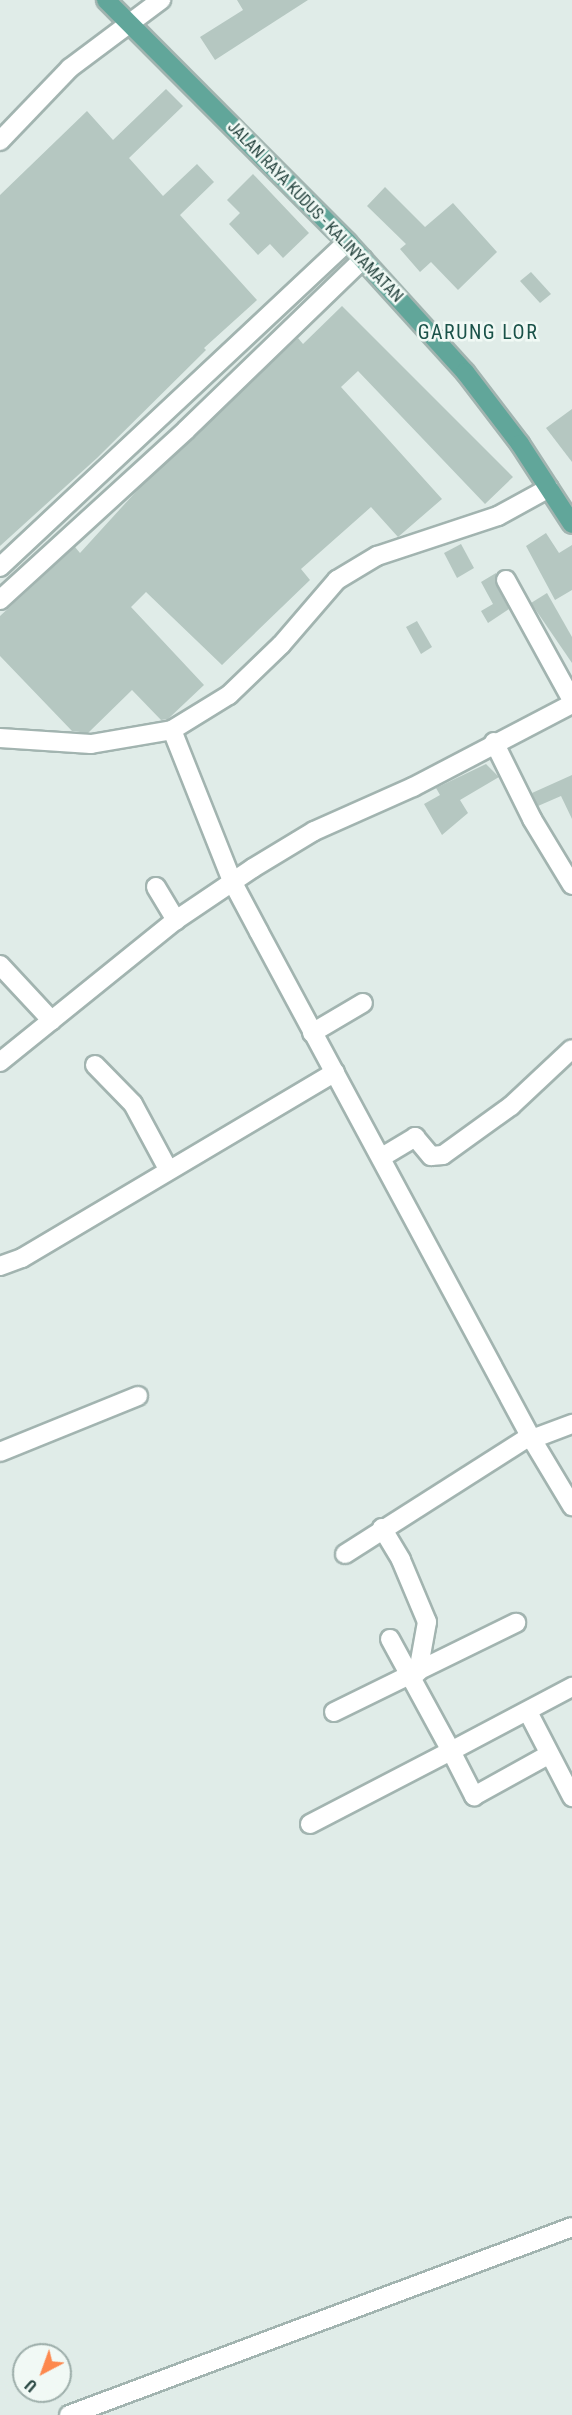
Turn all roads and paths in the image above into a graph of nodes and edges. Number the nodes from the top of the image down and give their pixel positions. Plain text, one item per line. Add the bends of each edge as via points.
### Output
1 (106, 0) edge
2 (161, 0) edge
3 (130, 22) junction
4 (0, 141) edge
5 (347, 242) junction
6 (363, 259) junction
7 (170, 410) junction
8 (186, 430) junction
9 (549, 488) junction
10 (58, 513) junction
11 (572, 524) edge
12 (76, 531) junction
13 (0, 567) edge
14 (506, 580) dead end
15 (0, 600) edge
16 (572, 702) edge
17 (172, 730) junction
18 (0, 738) edge
19 (494, 742) junction
20 (233, 883) junction
21 (572, 885) edge
22 (156, 887) dead end
23 (176, 920) junction
24 (0, 965) edge
25 (363, 1003) dead end
26 (52, 1021) junction
27 (312, 1033) junction
28 (572, 1049) edge
29 (0, 1062) edge
30 (95, 1065) dead end
31 (335, 1072) junction
32 (382, 1157) junction
33 (168, 1169) junction
34 (0, 1266) edge
35 (138, 1396) dead end
36 (572, 1424) edge
37 (531, 1438) junction
38 (1, 1450) edge
39 (572, 1506) edge
40 (382, 1528) junction
41 (345, 1554) dead end
42 (516, 1623) dead end
43 (390, 1639) dead end
44 (414, 1675) junction
45 (572, 1687) edge
46 (334, 1712) dead end
47 (528, 1712) junction
48 (451, 1751) junction
49 (548, 1755) junction
50 (572, 1797) edge
51 (310, 1824) dead end
52 (572, 2227) edge
53 (69, 2415) edge

1 - 3 main road, JALAN RAYA KUDUS - KALINYAMATAN
2 - 3 street
3 - 4 street via 70,68
3 - 5 main road, JALAN RAYA KUDUS - KALINYAMATAN
5 - 6 main road, JALAN RAYA KUDUS - KALINYAMATAN
5 - 7 street
6 - 8 street
6 - 9 main road, JALAN RAYA KUDUS - KALINYAMATAN via 465,372
7 - 8 street
7 - 10 street
8 - 12 street
9 - 11 main road, JALAN RAYA KUDUS - KALINYAMATAN
9 - 17 street via 498,516 377,556 337,580 281,645 229,695
10 - 12 street
10 - 13 street
12 - 15 street
14 - 16 street
16 - 19 street
17 - 18 street via 91,744
17 - 20 street
19 - 20 street via 413,787 314,831
19 - 21 street via 532,819
20 - 23 street
20 - 27 street
22 - 23 street
23 - 26 street
24 - 26 street
25 - 27 street
26 - 29 street
27 - 31 street
28 - 32 street via 511,1106 443,1155 431,1156 415,1137
30 - 33 street via 133,1104
31 - 32 street
31 - 33 street
32 - 37 street
33 - 34 street via 22,1257
35 - 38 street
36 - 37 street
37 - 39 street
37 - 40 street
40 - 41 street
40 - 44 street via 424,1612 427,1635
42 - 44 street
43 - 44 street
44 - 46 street
44 - 48 street
45 - 47 street
47 - 48 street
47 - 49 street
48 - 49 street via 476,1799
48 - 51 street
49 - 50 street
52 - 53 street

